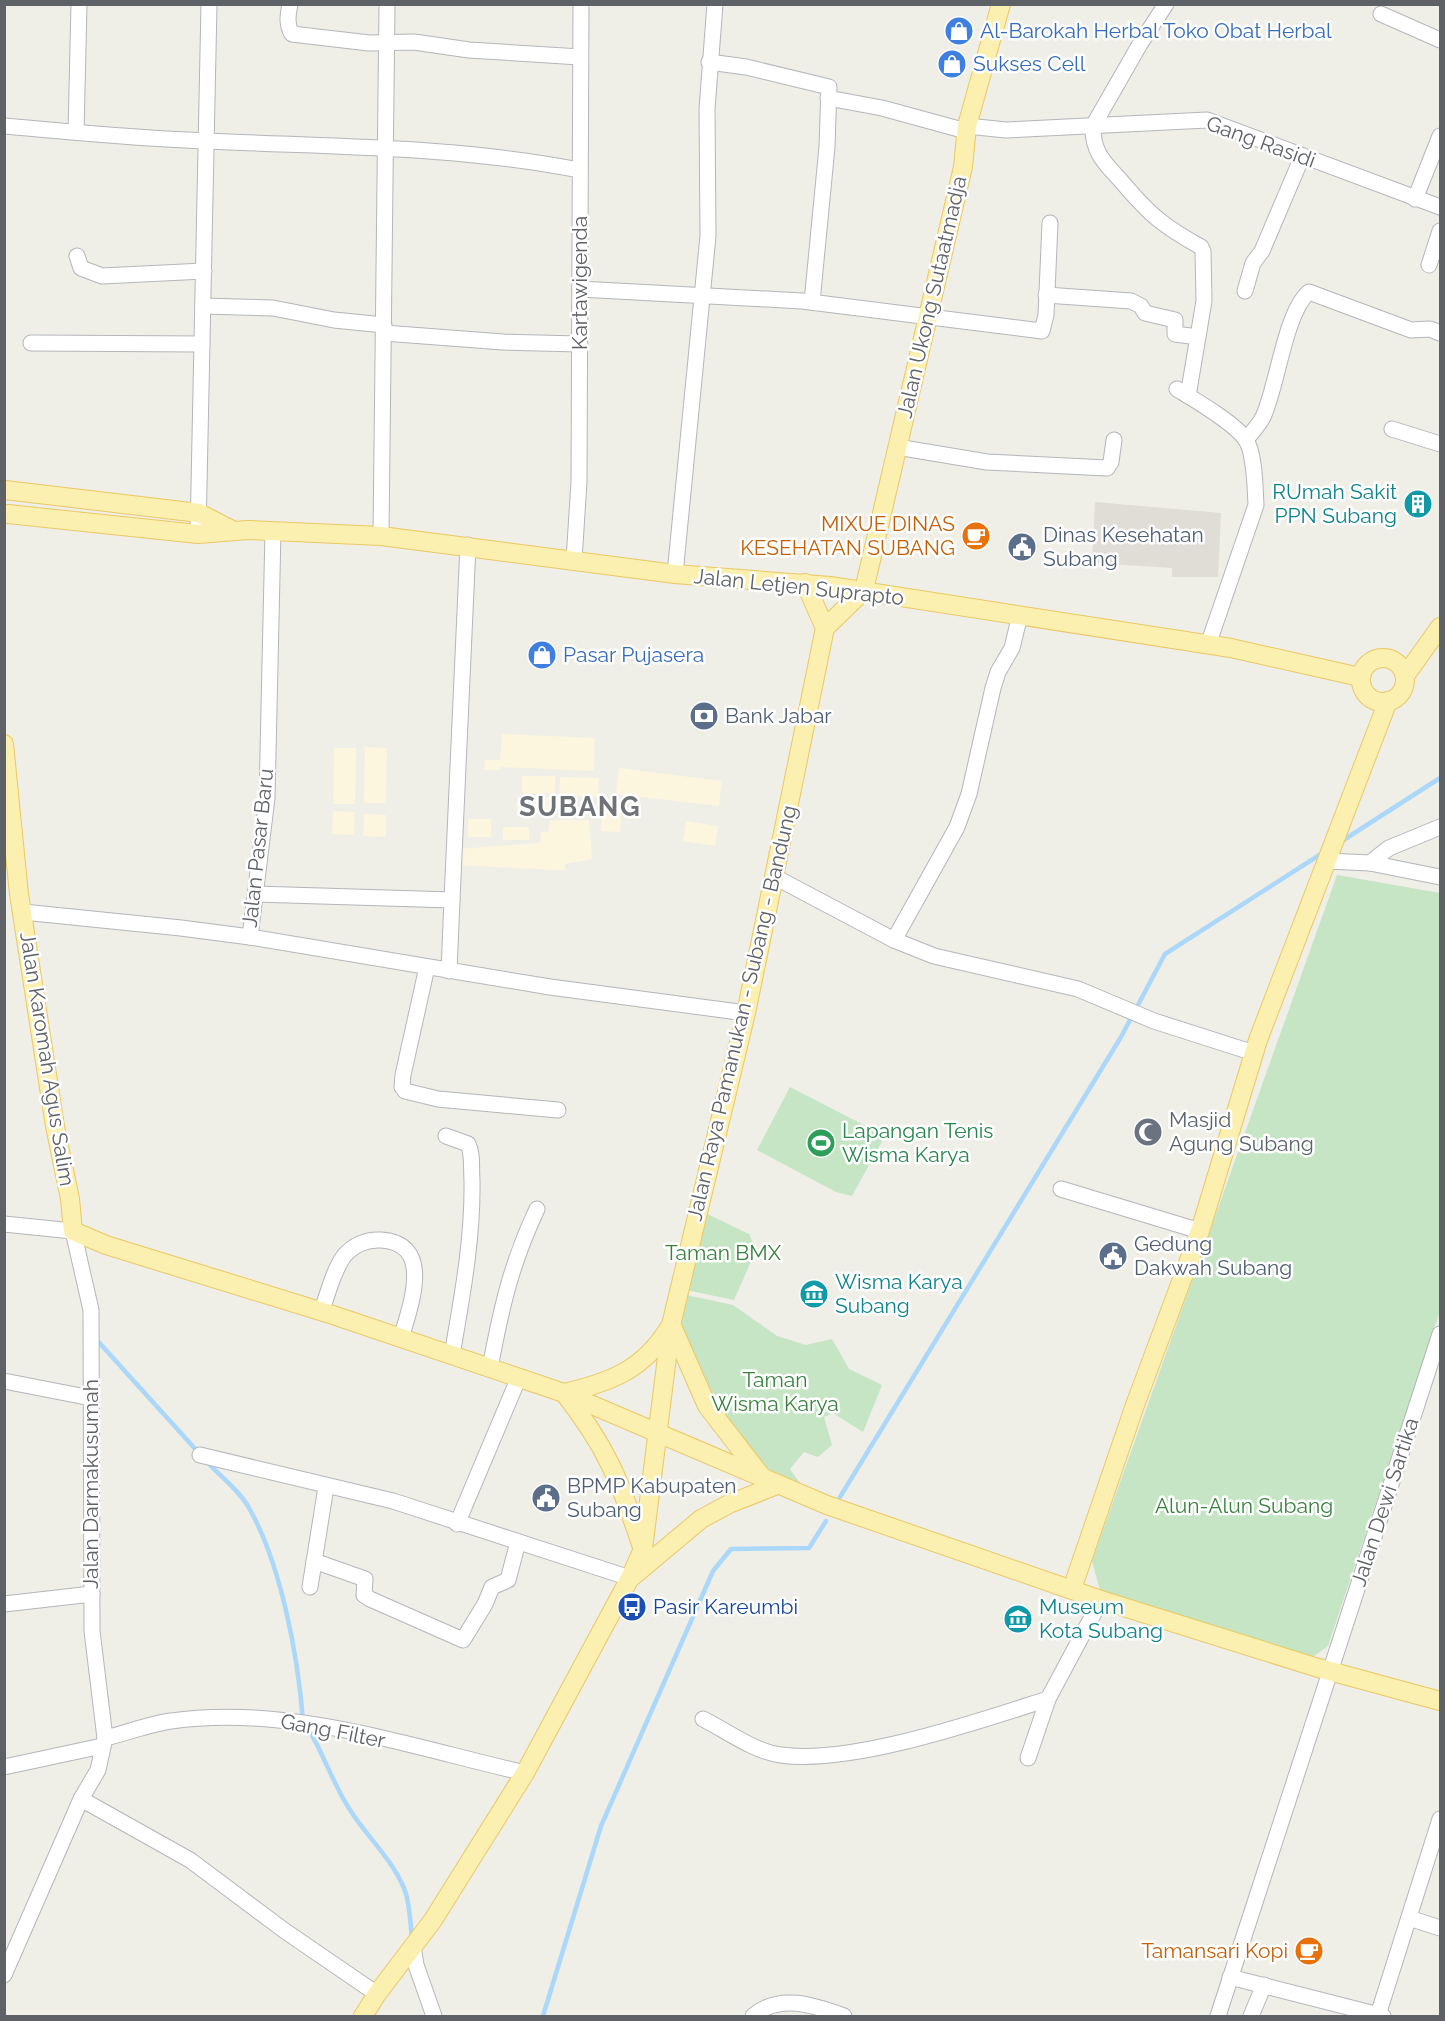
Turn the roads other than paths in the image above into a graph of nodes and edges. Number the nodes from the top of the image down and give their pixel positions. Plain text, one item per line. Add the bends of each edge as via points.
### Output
1 (79, 4) edge
2 (209, 4) edge
3 (290, 4) edge
4 (387, 4) edge
5 (580, 4) edge
6 (715, 4) edge
7 (1001, 4) edge
8 (1166, 4) edge
9 (1381, 14) dead end
10 (1440, 40) edge
11 (388, 41) junction
12 (580, 57) junction
13 (709, 62) junction
14 (828, 98) junction
15 (7, 126) edge
16 (1093, 126) junction
17 (967, 128) junction
18 (76, 132) junction
19 (1440, 136) edge
20 (207, 141) junction
21 (387, 147) junction
22 (1302, 157) junction
23 (579, 170) junction
24 (1415, 199) junction
25 (1440, 207) edge
26 (1050, 223) dead end
27 (1440, 231) edge
28 (76, 256) dead end
29 (1428, 265) dead end
30 (204, 271) junction
31 (580, 289) junction
32 (1245, 291) dead end
33 (702, 295) junction
34 (1046, 296) junction
35 (812, 303) junction
36 (203, 306) junction
37 (928, 318) junction
38 (384, 329) junction
39 (1440, 333) edge
40 (1198, 337) junction
41 (32, 343) dead end
42 (202, 344) junction
43 (580, 344) junction
44 (1392, 429) dead end
45 (1114, 440) dead end
46 (1246, 440) junction
47 (1440, 444) edge
48 (897, 447) junction
49 (5, 489) edge
50 (199, 513) junction
51 (6, 516) edge
52 (234, 531) junction
53 (273, 531) junction
54 (198, 534) junction
55 (381, 536) junction
56 (468, 545) junction
57 (574, 560) junction
58 (675, 574) junction
59 (805, 583) junction
60 (864, 590) junction
61 (1020, 615) junction
62 (1440, 627) edge
63 (825, 628) junction
64 (1208, 645) junction
65 (1405, 676) junction
66 (1360, 677) junction
67 (1388, 701) junction
68 (4, 744) edge
69 (1440, 827) edge
70 (1327, 861) junction
71 (1370, 863) junction
72 (773, 876) junction
73 (1440, 877) edge
74 (255, 894) junction
75 (15, 900) edge
76 (452, 900) junction
77 (250, 938) junction
78 (894, 940) junction
79 (427, 967) junction
80 (449, 971) junction
81 (746, 1013) junction
82 (1254, 1053) junction
83 (558, 1110) dead end
84 (446, 1136) dead end
85 (1061, 1189) dead end
86 (537, 1209) dead end
87 (4, 1224) edge
88 (73, 1231) junction
89 (1200, 1231) junction
90 (321, 1311) junction
91 (671, 1325) junction
92 (1440, 1335) edge
93 (402, 1338) junction
94 (452, 1355) junction
95 (490, 1368) junction
96 (519, 1377) junction
97 (4, 1381) edge
98 (564, 1393) junction
99 (91, 1398) junction
100 (658, 1434) junction
101 (200, 1455) dead end
102 (770, 1482) junction
103 (326, 1487) junction
104 (457, 1524) junction
105 (518, 1542) junction
106 (643, 1549) junction
107 (314, 1561) junction
108 (630, 1578) junction
109 (310, 1587) dead end
110 (1072, 1589) junction
111 (92, 1594) junction
112 (1101, 1600) junction
113 (4, 1604) edge
114 (1330, 1671) junction
115 (1048, 1700) junction
116 (1440, 1701) edge
117 (703, 1719) dead end
118 (104, 1742) junction
119 (1028, 1758) dead end
120 (4, 1767) edge
121 (525, 1773) junction
122 (81, 1799) junction
123 (1440, 1819) edge
124 (1409, 1918) junction
125 (1440, 1928) edge
126 (413, 1946) junction
127 (4, 1975) edge
128 (1230, 1977) junction
129 (1264, 1985) junction
130 (377, 1994) junction
131 (363, 2016) edge
132 (434, 2016) edge
133 (753, 2016) edge
134 (844, 2016) edge
135 (1218, 2016) edge
136 (1251, 2016) edge
137 (1380, 2016) edge

1 - 18 street
2 - 20 street
3 - 11 street via 287,17 292,34 369,43
4 - 11 street
5 - 12 street, Kartawigenda
6 - 13 street
7 - 17 main road, Jalan Ukong Sutaatmadja
8 - 16 street
9 - 10 street
11 - 12 street
11 - 21 street
12 - 23 street, Kartawigenda
13 - 14 street via 829,87
13 - 33 street via 708,236
14 - 17 street, Gang Rasidi
14 - 35 street
15 - 18 street
16 - 17 street, Gang Rasidi
16 - 22 street, Gang Rasidi via 1207,120
16 - 40 street via 1095,147 1102,163 1150,215 1201,247 1205,259 1204,302
17 - 37 main road, Jalan Ukong Sutaatmadja via 963,167
18 - 20 street
19 - 24 street
20 - 21 street
20 - 30 street
21 - 23 street
21 - 38 street
22 - 24 street, Gang Rasidi
22 - 32 street via 1262,251 1253,263
23 - 31 street, Kartawigenda
24 - 25 street, Gang Rasidi
26 - 34 street
27 - 29 street
28 - 30 street via 81,268 102,276
30 - 36 street
31 - 33 street
31 - 43 street, Kartawigenda
33 - 35 street
33 - 58 street
34 - 37 street via 1042,331
34 - 40 street via 1131,301 1145,313 1175,320 1175,334
35 - 37 street
36 - 38 street via 273,308
36 - 42 street
37 - 48 main road, Jalan Ukong Sutaatmadja
38 - 43 street via 503,342
38 - 55 street
39 - 46 street via 1411,330 1309,292 1293,320 1262,418
40 - 46 street via 1183,393
41 - 42 street
42 - 50 street
43 - 57 street, Kartawigenda
44 - 47 street
45 - 48 street via 1107,468 987,462
46 - 64 street via 1256,505
48 - 60 main road, Jalan Ukong Sutaatmadja
49 - 50 main road, Jalan Letjen Suprapto
49 - 51 main road via 11,499
50 - 52 main road, Jalan Letjen Suprapto
50 - 54 street
51 - 54 main road, Jalan Letjen Suprapto
52 - 53 main road, Jalan Letjen Suprapto
52 - 54 main road, Jalan Letjen Suprapto
53 - 55 main road, Jalan Letjen Suprapto
53 - 74 street, Jalan Pasar Baru via 267,798
55 - 56 main road, Jalan Letjen Suprapto
56 - 57 main road, Jalan Letjen Suprapto
56 - 76 street
57 - 58 main road, Jalan Letjen Suprapto
58 - 59 main road, Jalan Letjen Suprapto
59 - 60 main road, Jalan Letjen Suprapto
59 - 63 main road
60 - 61 main road, Jalan Letjen Suprapto
60 - 63 main road
61 - 64 main road, Jalan Letjen Suprapto
61 - 78 street via 1012,648 995,680 969,794 957,827
62 - 65 main road
63 - 72 main road, Jalan Raya Pamanukan - Subang - Bandung
64 - 66 main road, Jalan Letjen Suprapto
65 - 66 main road via 1393,659 1378,657 1366,664
65 - 67 main road via 1400,694
66 - 67 main road via 1368,697
67 - 70 main road
68 - 75 main road, Jalan Karomah Agus Salim
69 - 71 street via 1389,848
70 - 71 street
70 - 82 main road
71 - 73 street
72 - 78 street
72 - 81 main road, Jalan Raya Pamanukan - Subang - Bandung
74 - 76 street
74 - 77 street, Jalan Pasar Baru
75 - 77 street, Jalan Pasar Baru
75 - 88 main road, Jalan Karomah Agus Salim
76 - 80 street
77 - 79 street
78 - 82 street via 934,956 1078,989 1154,1021
79 - 80 street
79 - 83 street via 403,1075 405,1091 438,1099
80 - 81 street
81 - 91 main road, Jalan Raya Pamanukan - Subang - Bandung
82 - 89 main road
84 - 94 street via 469,1144 471,1168 468,1259
85 - 89 street
86 - 95 street via 518,1248 506,1286
87 - 88 street
88 - 90 main road via 106,1245
88 - 99 street, Jalan Darmakusumah via 91,1310
89 - 110 main road
90 - 93 main road
90 - 93 street via 346,1254 363,1243 389,1240 406,1251 415,1271 416,1284
91 - 98 main road via 645,1360 599,1385
91 - 100 main road, Jalan Raya Pamanukan - Subang - Bandung
91 - 102 main road via 706,1406
92 - 114 street, Jalan Dewi Sartika
93 - 94 main road
94 - 95 main road
95 - 96 main road
96 - 98 main road
96 - 104 street
97 - 99 street
98 - 100 main road
98 - 106 main road via 606,1453 622,1486
99 - 111 street, Jalan Darmakusumah
100 - 102 main road
100 - 106 main road, Jalan Raya Pamanukan - Subang - Bandung
101 - 103 street
102 - 108 main road via 701,1519
102 - 110 main road
103 - 104 street via 393,1501
103 - 107 street
104 - 105 street
105 - 107 street via 508,1580 492,1587 463,1640 370,1599 364,1595 365,1579
105 - 108 street
106 - 108 main road, Jalan Raya Pamanukan - Subang - Bandung
107 - 109 street
108 - 121 main road, Jalan Raya Pamanukan - Subang - Bandung
110 - 112 main road
111 - 113 street
111 - 118 street, Jalan Darmakusumah
112 - 114 main road
112 - 115 street
114 - 116 main road
114 - 128 street, Jalan Dewi Sartika
115 - 117 street via 976,1722 829,1755 780,1755
115 - 119 street
118 - 120 street, Gang Filter
118 - 121 street, Gang Filter via 170,1721 237,1717 297,1720
118 - 122 street via 98,1770
121 - 126 main road, Jalan Raya Pamanukan - Subang - Bandung
122 - 127 street
122 - 130 street via 190,1860
123 - 124 street
124 - 125 street
124 - 137 street
126 - 130 main road, Jalan Raya Pamanukan - Subang - Bandung
126 - 132 street
128 - 129 street
128 - 135 street, Jalan Dewi Sartika
129 - 136 street
129 - 137 street
130 - 131 main road, Jalan Raya Pamanukan - Subang - Bandung
133 - 134 street via 763,2007 810,2003

